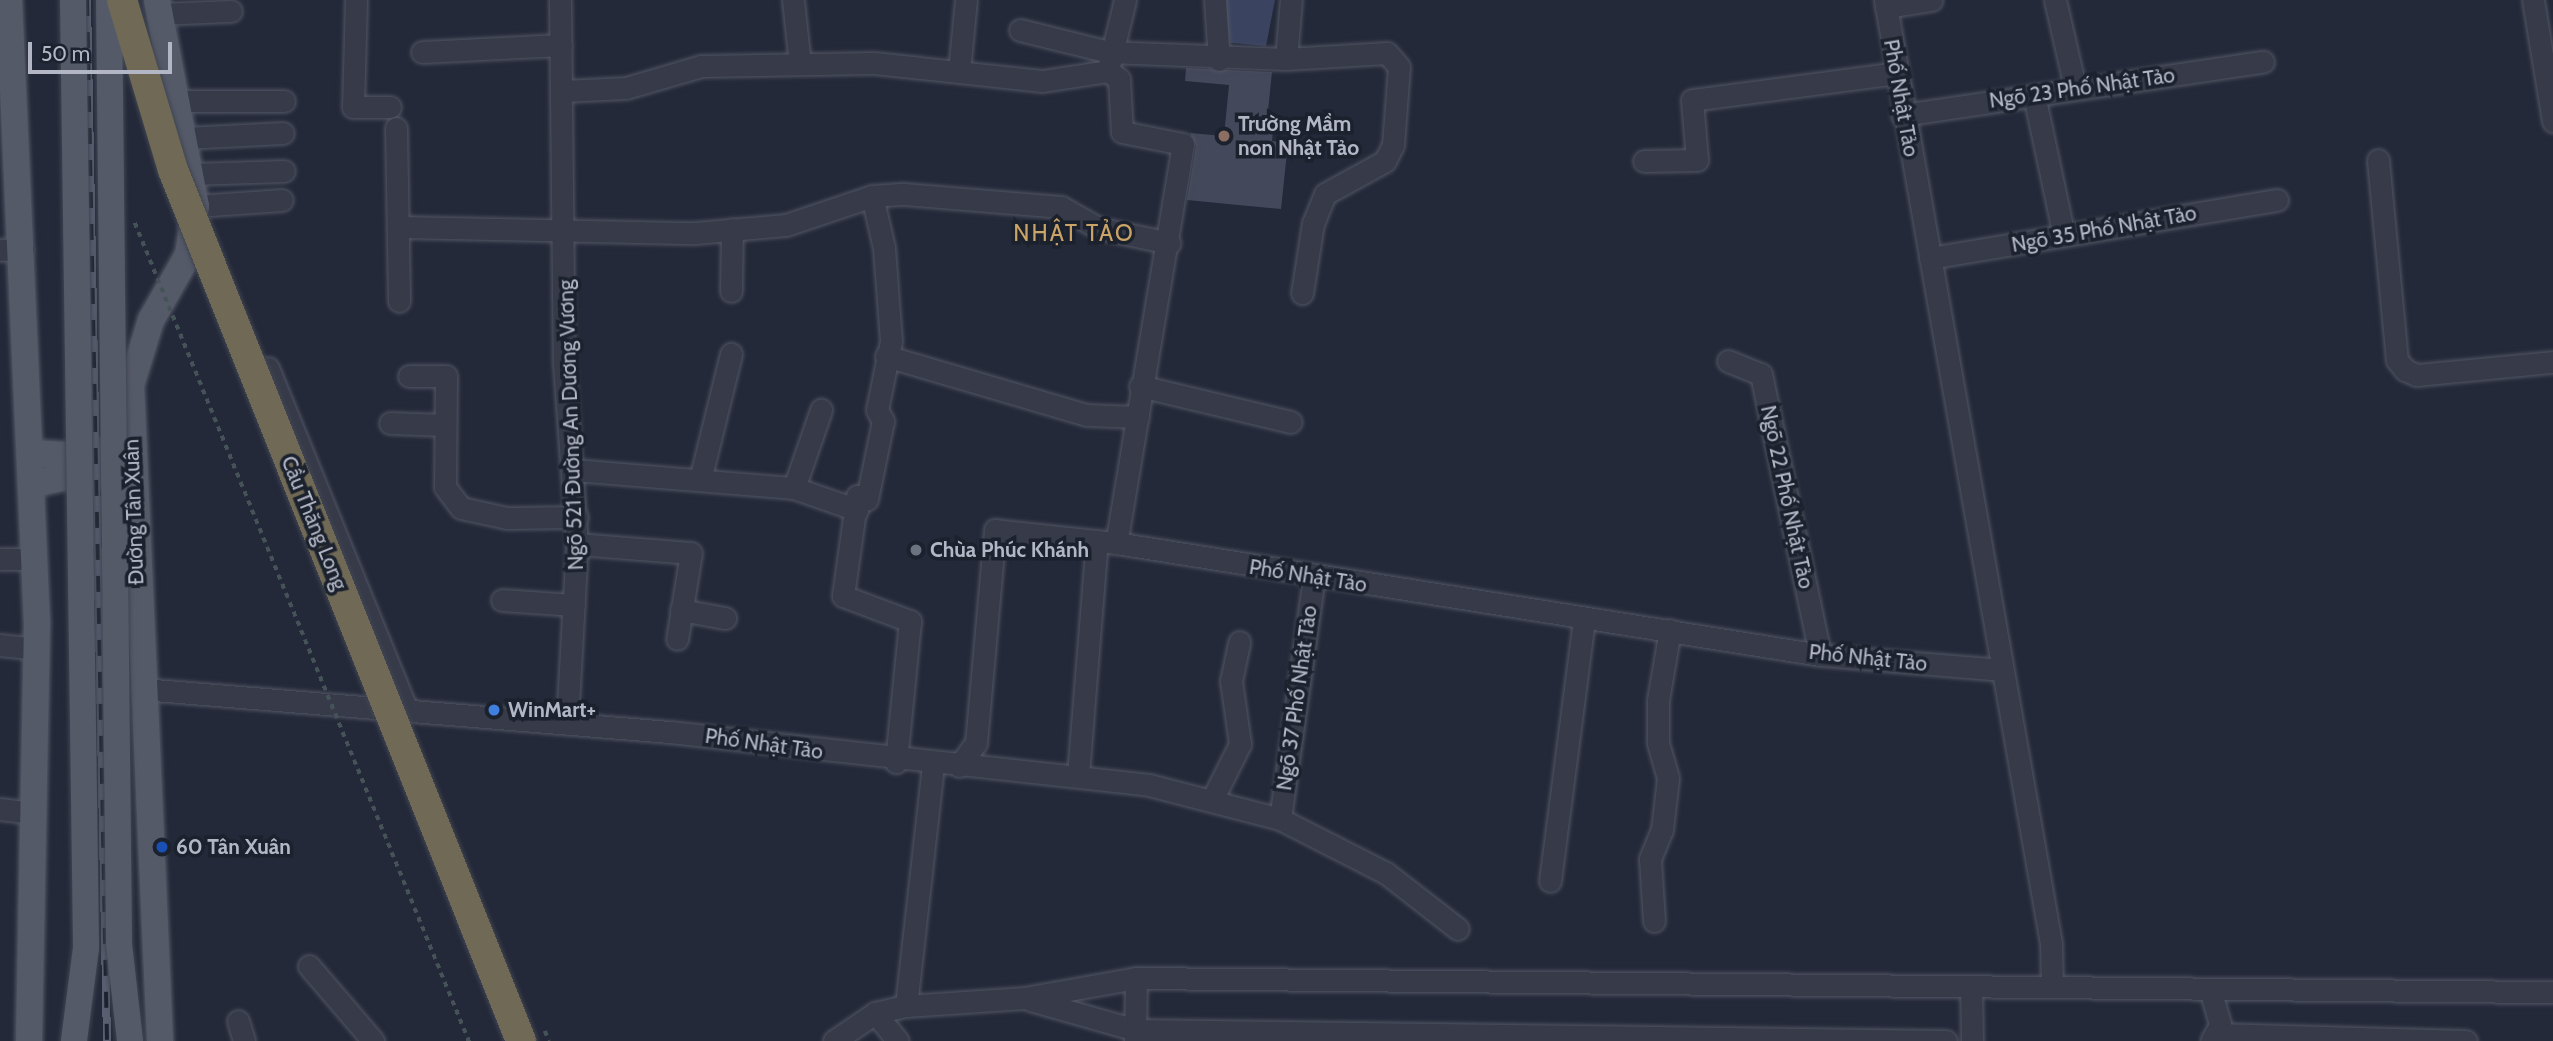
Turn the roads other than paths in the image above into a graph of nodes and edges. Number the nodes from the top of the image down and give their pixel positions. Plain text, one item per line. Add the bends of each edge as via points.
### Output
1 (9, 0) edge
2 (74, 0) edge
3 (109, 0) edge
4 (122, 0) edge
5 (356, 0) edge
6 (560, 0) edge
7 (793, 0) edge
8 (966, 0) edge
9 (1125, 0) edge
10 (1215, 0) edge
11 (1291, 0) edge
12 (1931, 0) edge
13 (2055, 0) edge
14 (2533, 0) edge
15 (1885, 3) edge
16 (158, 7) edge
17 (230, 11) dead end
18 (1020, 30) dead end
19 (561, 45) junction
20 (422, 52) dead end
21 (1286, 59) junction
22 (1219, 60) junction
23 (1109, 61) junction
24 (2263, 62) dead end
25 (800, 64) junction
26 (959, 71) junction
27 (1896, 73) junction
28 (2075, 87) junction
29 (563, 91) junction
30 (2034, 95) junction
31 (177, 101) junction
32 (284, 101) dead end
33 (390, 107) dead end
34 (1902, 115) junction
35 (2553, 121) edge
36 (396, 128) dead end
37 (283, 133) dead end
38 (185, 138) junction
39 (2378, 160) dead end
40 (1644, 161) dead end
41 (284, 171) dead end
42 (192, 174) junction
43 (872, 196) junction
44 (282, 200) dead end
45 (2277, 200) dead end
46 (195, 217) junction
47 (402, 227) junction
48 (732, 229) junction
49 (566, 233) junction
50 (2064, 236) junction
51 (1169, 243) junction
52 (11, 249) edge
53 (1930, 258) junction
54 (731, 291) dead end
55 (1302, 293) dead end
56 (399, 301) dead end
57 (731, 354) dead end
58 (886, 356) junction
59 (1728, 361) dead end
60 (2553, 362) edge
61 (409, 376) dead end
62 (1140, 386) junction
63 (821, 410) dead end
64 (1138, 417) junction
65 (1291, 422) dead end
66 (390, 423) dead end
67 (445, 425) junction
68 (131, 445) junction
69 (32, 453) junction
70 (574, 471) junction
71 (701, 476) junction
72 (132, 479) junction
73 (33, 484) junction
74 (794, 488) junction
75 (858, 510) junction
76 (577, 517) junction
77 (1106, 542) junction
78 (577, 544) junction
79 (0, 559) edge
80 (35, 559) junction
81 (1314, 578) junction
82 (502, 600) dead end
83 (574, 605) junction
84 (681, 610) junction
85 (725, 618) dead end
86 (1584, 618) junction
87 (1670, 630) junction
88 (677, 639) dead end
89 (1239, 642) dead end
90 (0, 645) edge
91 (37, 649) junction
92 (1820, 655) junction
93 (2001, 670) junction
94 (142, 689) junction
95 (406, 708) junction
96 (567, 723) junction
97 (896, 762) junction
98 (933, 766) junction
99 (959, 766) junction
100 (1078, 775) junction
101 (1212, 800) junction
102 (0, 809) edge
103 (34, 813) junction
104 (1280, 819) junction
105 (1550, 881) dead end
106 (1654, 921) dead end
107 (1458, 929) dead end
108 (309, 966) dead end
109 (1136, 978) junction
110 (1971, 987) junction
111 (2052, 987) junction
112 (2210, 989) junction
113 (2553, 992) edge
114 (1024, 998) junction
115 (906, 1006) junction
116 (875, 1013) junction
117 (26, 1035) edge
118 (163, 1036) edge
119 (1135, 1036) edge
120 (1538, 1037) edge
121 (2213, 1038) edge
122 (74, 1041) edge
123 (130, 1041) edge
124 (373, 1041) edge
125 (521, 1041) edge
126 (834, 1041) edge
127 (898, 1041) edge
128 (1946, 1041) edge
129 (1972, 1041) edge
130 (2466, 1041) edge

1 - 52 main road
2 - 122 main road, bridge via 86,948
3 - 123 main road, bridge via 119,944
4 - 125 highway, Cầu Thăng Long, bridge via 173,170
5 - 33 street via 353,107
6 - 19 street, Ngõ 521 Đường An Dương Vương
7 - 25 street
8 - 26 street
9 - 23 street
10 - 22 street
11 - 21 street
12 - 15 street
13 - 28 street
14 - 35 street
15 - 27 street, Phố Nhật Tảo
16 - 17 street
16 - 31 main road, Đường Tân Xuân
18 - 23 street
19 - 20 street
19 - 29 street, Ngõ 521 Đường An Dương Vương
21 - 22 street
21 - 55 street via 1387,53 1399,67 1393,145 1385,161 1325,194 1313,223
22 - 23 street
23 - 26 street via 1042,81
23 - 51 street via 1119,79 1122,132 1183,144
24 - 28 street, Ngõ 23 Phố Nhật Tảo
25 - 26 street
25 - 29 street via 701,66 626,88
27 - 34 street, Phố Nhật Tảo
27 - 40 street via 1692,100 1697,160
28 - 30 street, Ngõ 23 Phố Nhật Tảo
29 - 49 street, Ngõ 521 Đường An Dương Vương
30 - 34 street, Ngõ 23 Phố Nhật Tảo
30 - 50 street
31 - 32 street
31 - 38 main road, Đường Tân Xuân
34 - 53 street, Phố Nhật Tảo
36 - 47 street
37 - 38 street
38 - 42 main road, Đường Tân Xuân
39 - 60 street via 2397,360 2405,370 2417,375
41 - 42 street
42 - 46 main road, Đường Tân Xuân
43 - 48 street via 786,225
43 - 51 street via 1061,207 1098,228
43 - 58 street via 884,248 891,341
44 - 46 street
45 - 50 street, Ngõ 35 Phố Nhật Tảo
46 - 68 main road, Đường Tân Xuân via 188,255 139,349
46 - 95 street via 233,282
47 - 49 street
47 - 56 street
48 - 49 street
48 - 54 street
49 - 70 street, Ngõ 521 Đường An Dương Vương via 564,364
50 - 53 street, Ngõ 35 Phố Nhật Tảo
51 - 62 street
52 - 69 main road
53 - 93 street, Phố Nhật Tảo
57 - 71 street
58 - 64 street via 1087,415
58 - 75 street via 877,410 883,421 867,499 857,496
59 - 92 street, Ngõ 22 Phố Nhật Tảo via 1761,374
61 - 67 street via 446,376
62 - 64 street
62 - 65 street
63 - 74 street
64 - 77 street
66 - 67 street
67 - 76 street via 445,487 461,508 507,518
68 - 69 main road via 80,456
68 - 72 main road, Đường Tân Xuân
69 - 73 main road
70 - 71 street
70 - 76 street, Ngõ 521 Đường An Dương Vương
71 - 74 street
72 - 73 main road via 80,474
72 - 94 main road, Đường Tân Xuân
73 - 80 main road
74 - 75 street
75 - 97 street via 842,596 910,621
76 - 78 street, Ngõ 521 Đường An Dương Vương
77 - 81 street, Phố Nhật Tảo
77 - 99 street, Phố Nhật Tảo via 995,530 976,743
77 - 100 street
78 - 83 street, Ngõ 521 Đường An Dương Vương
78 - 84 street via 691,553
79 - 80 street
80 - 91 main road
81 - 86 street, Phố Nhật Tảo
81 - 104 street, Ngõ 37 Phố Nhật Tảo
82 - 83 street
83 - 96 street, Ngõ 521 Đường An Dương Vương
84 - 85 street
84 - 88 street
86 - 87 street, Phố Nhật Tảo
86 - 105 street
87 - 92 street, Phố Nhật Tảo
87 - 106 street via 1658,700 1658,742 1668,778 1662,830 1650,859
89 - 101 street via 1231,681 1240,744
90 - 91 street
91 - 103 main road
92 - 93 street, Phố Nhật Tảo
93 - 111 street via 2051,943
94 - 95 street, Phố Nhật Tảo
94 - 118 main road, Đường Tân Xuân
95 - 96 street, Phố Nhật Tảo
96 - 97 street, Phố Nhật Tảo
97 - 98 street, Phố Nhật Tảo
98 - 99 street, Phố Nhật Tảo
98 - 115 street
99 - 100 street
100 - 101 street
101 - 104 street
102 - 103 street
103 - 117 main road
104 - 107 street via 1386,873
108 - 124 street
109 - 110 street
109 - 114 street
109 - 119 street
110 - 111 street
110 - 129 street
111 - 112 street
112 - 113 street
112 - 121 street via 2220,1011
114 - 115 street
114 - 119 street
115 - 116 street
116 - 126 street
116 - 127 street
119 - 120 street
120 - 128 street
121 - 130 street

